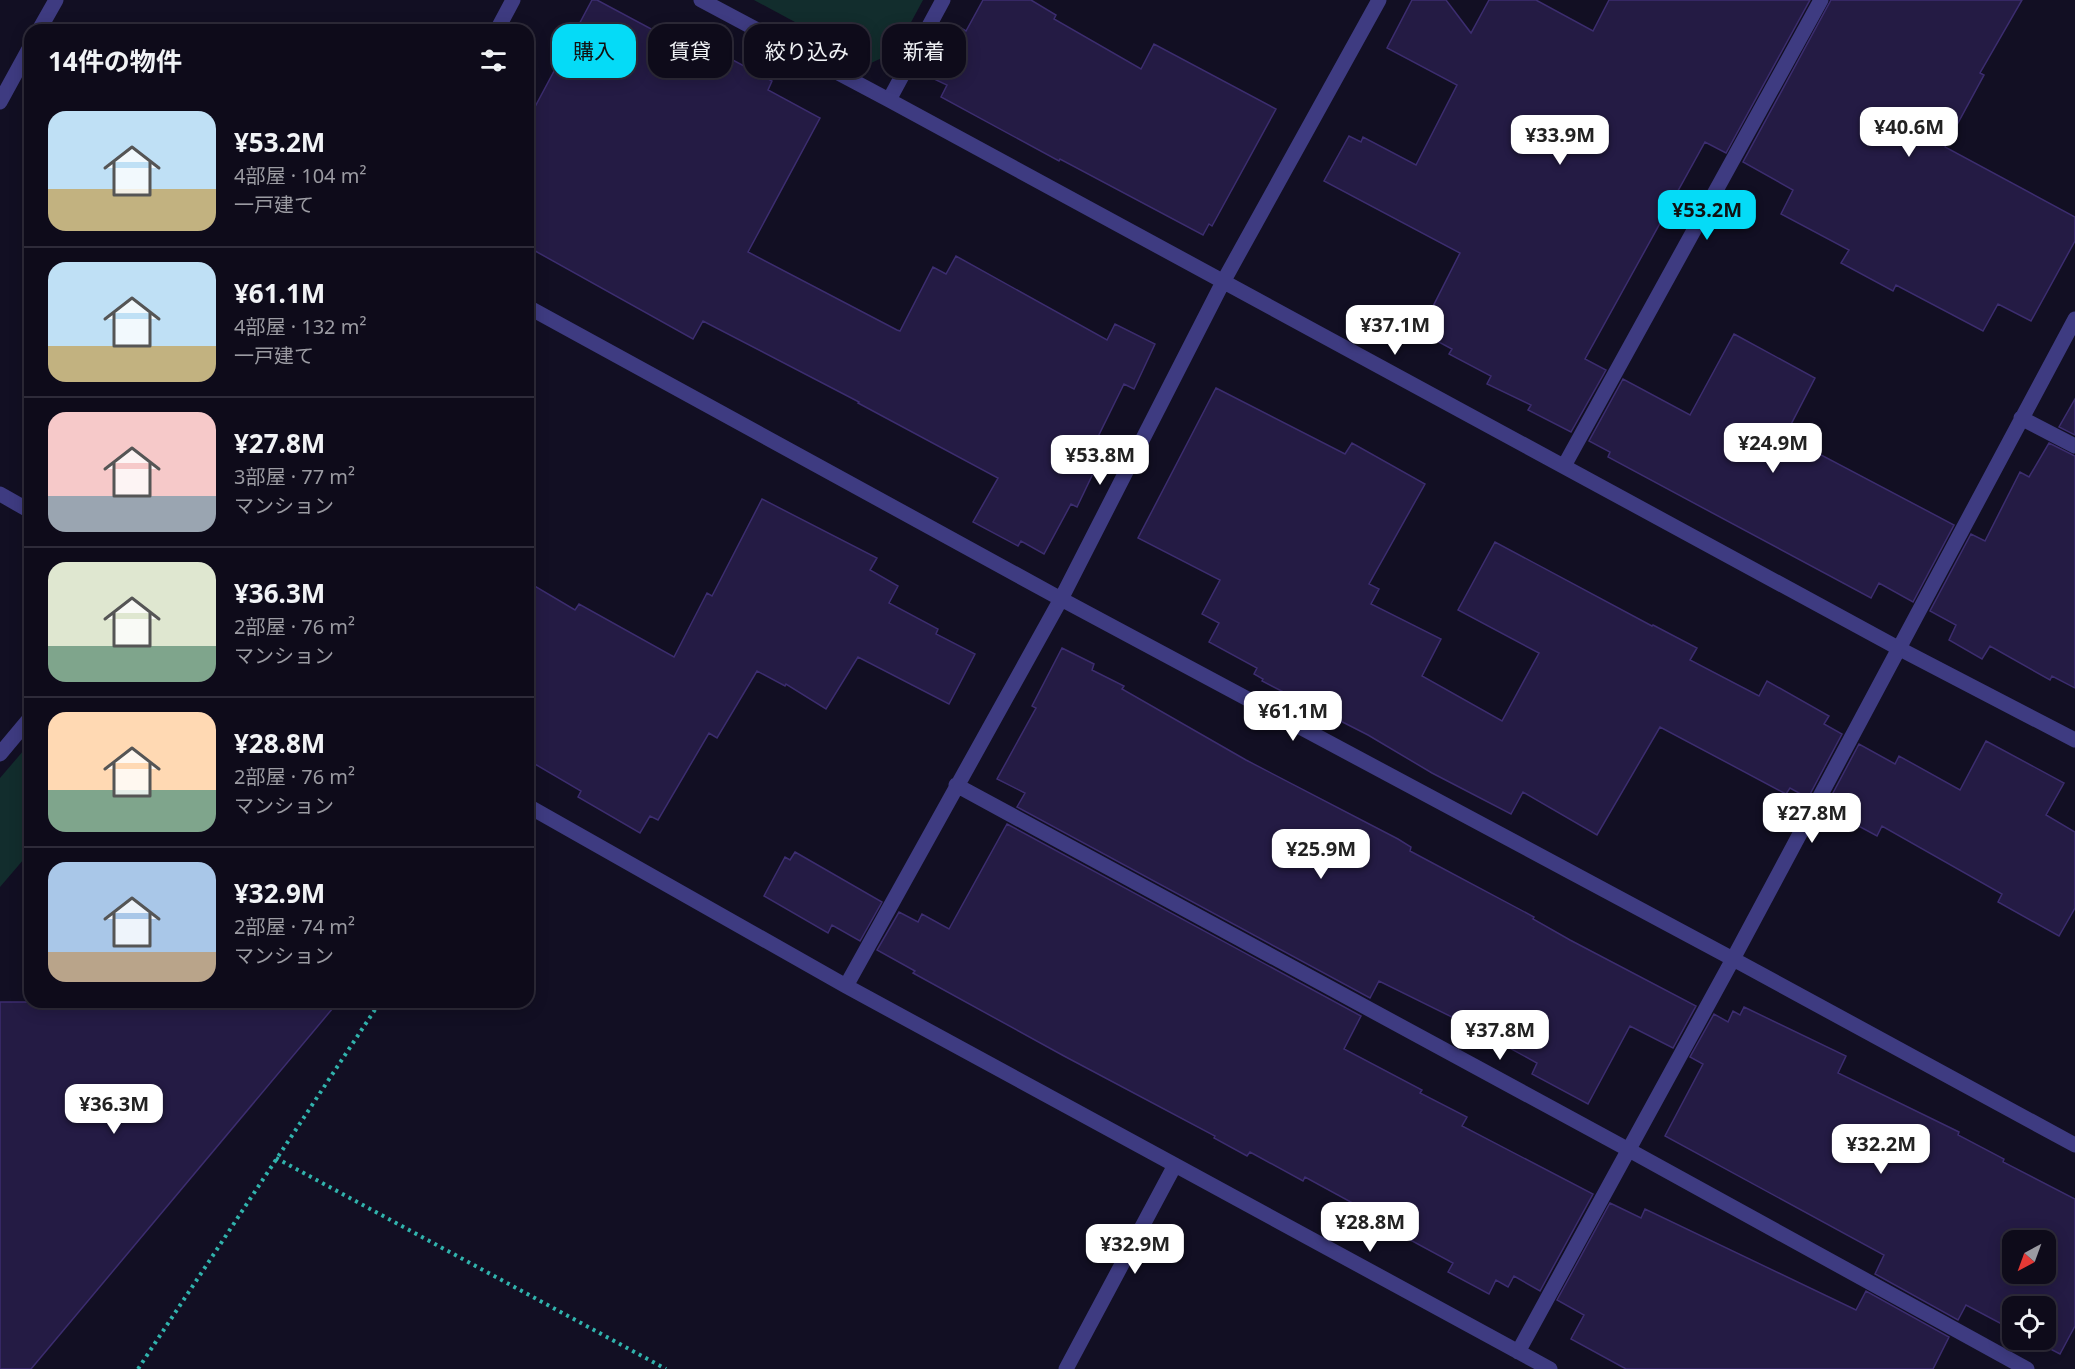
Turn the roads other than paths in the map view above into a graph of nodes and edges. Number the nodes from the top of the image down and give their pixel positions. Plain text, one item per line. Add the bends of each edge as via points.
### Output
1 (56, 0) edge
2 (513, 0) edge
3 (701, 0) edge
4 (943, 0) edge
5 (1379, 0) edge
6 (1821, 0) edge
7 (42, 24) edge
8 (500, 24) edge
9 (24, 58) edge
10 (889, 100) junction
11 (0, 102) edge
12 (1224, 282) junction
13 (534, 310) edge
14 (2075, 319) edge
15 (2021, 418) junction
16 (2075, 446) edge
17 (1564, 466) junction
18 (0, 494) edge
19 (24, 508) edge
20 (1061, 599) junction
21 (1898, 648) junction
22 (24, 725) edge
23 (2075, 740) edge
24 (0, 754) edge
25 (956, 785) junction
26 (534, 809) edge
27 (1733, 959) junction
28 (846, 986) junction
29 (2075, 1145) edge
30 (1629, 1150) junction
31 (1175, 1165) junction
32 (1518, 1352) junction
33 (1066, 1369) edge
34 (1550, 1369) edge
35 (2027, 1369) edge

1 - 7 street
2 - 8 street
3 - 10 street
4 - 10 street
5 - 12 street
6 - 17 street
9 - 11 street
10 - 12 street
12 - 17 street
12 - 20 street
13 - 20 street
14 - 15 street
15 - 16 street
15 - 21 street
17 - 21 street
18 - 19 street
20 - 25 street
20 - 27 street
21 - 23 street
21 - 27 street
22 - 24 street
25 - 28 street
25 - 30 street
26 - 28 street
27 - 29 street
27 - 30 street
28 - 31 street
30 - 32 street
30 - 35 street
31 - 32 street
31 - 33 street
32 - 34 street

